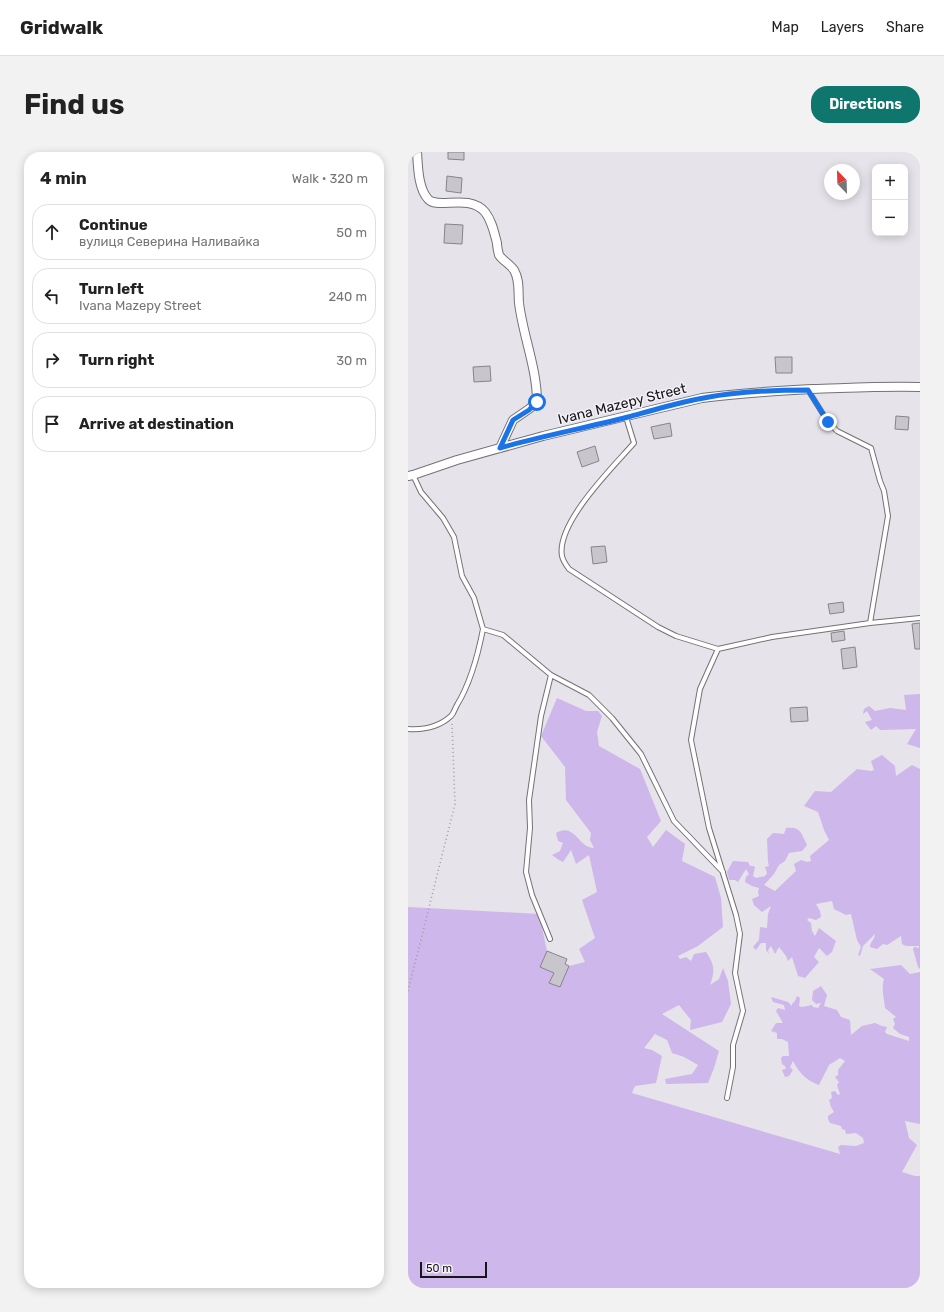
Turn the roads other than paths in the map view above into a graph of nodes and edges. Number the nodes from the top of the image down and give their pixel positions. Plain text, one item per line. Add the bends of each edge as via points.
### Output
1 (417, 152) edge
2 (920, 387) edge
3 (808, 390) junction
4 (626, 417) junction
5 (500, 448) junction
6 (411, 476) edge
7 (920, 618) edge
8 (870, 623) junction
9 (483, 629) junction
10 (718, 649) junction
11 (551, 675) junction
12 (408, 729) edge
13 (723, 872) junction
14 (550, 939) dead end
15 (728, 1098) dead end

1 - 5 street via 421,184 428,200 464,202 478,206 486,213 494,227 499,254 514,271 519,286 522,322 537,387 537,402 513,420
2 - 3 street, Ivana Mazepy Street via 882,386
3 - 4 street, Ivana Mazepy Street via 722,395
3 - 8 lane via 828,422 837,431 871,448 884,491 888,516
4 - 5 street, Ivana Mazepy Street
4 - 10 lane via 634,443 587,496 567,528 561,555 575,574 658,627 676,636
5 - 6 street, Ivana Mazepy Street
6 - 9 lane via 454,537 462,576 474,598
7 - 8 lane
8 - 10 lane via 772,637
9 - 11 lane via 503,635
9 - 12 lane via 477,658 463,695 451,715 434,727
10 - 13 lane via 700,689 691,740 709,828
11 - 13 lane via 589,695 612,718 640,754 674,821
11 - 14 lane via 541,716 529,800 530,828 526,872 532,895
13 - 15 lane via 740,934 735,973 743,1011 733,1045 733,1067

